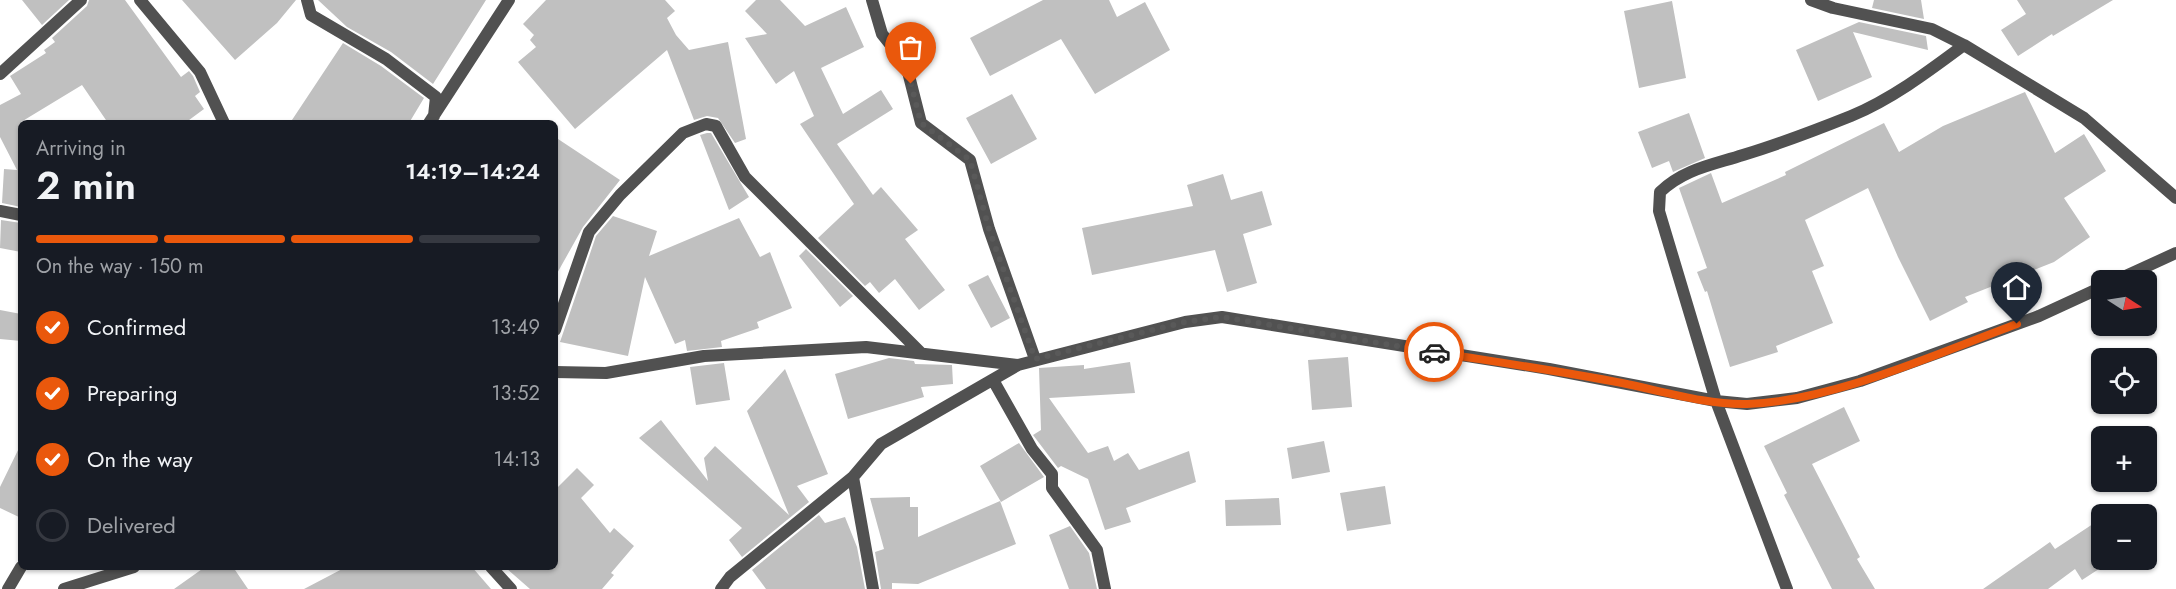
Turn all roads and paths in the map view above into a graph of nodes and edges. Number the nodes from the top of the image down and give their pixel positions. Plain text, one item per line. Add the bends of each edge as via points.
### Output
1 (81, 0) edge
2 (140, 0) edge
3 (307, 0) edge
4 (509, 0) edge
5 (872, 0) edge
6 (1811, 0) edge
7 (1964, 45) junction
8 (0, 74) edge
9 (431, 119) edge
10 (223, 120) edge
11 (2176, 198) edge
12 (0, 211) edge
13 (18, 214) edge
14 (2176, 253) edge
15 (2138, 270) edge
16 (2091, 292) edge
17 (558, 321) edge
18 (921, 353) junction
19 (1035, 359) junction
20 (1018, 365) junction
21 (558, 372) edge
22 (993, 380) junction
23 (1716, 401) junction
24 (853, 477) junction
25 (19, 570) edge
26 (124, 570) edge
27 (494, 570) edge
28 (8, 589) edge
29 (64, 589) edge
30 (511, 589) edge
31 (721, 589) edge
32 (873, 589) edge
33 (1106, 589) edge
34 (1787, 589) edge

1 - 8 street
2 - 10 street via 200,72
3 - 9 street via 311,15 386,59 436,97
4 - 9 street
5 - 19 street via 882,34 906,64 921,123 970,160 989,229
6 - 7 street via 1932,29
7 - 11 street via 2084,117
7 - 23 street via 1921,77 1853,115 1702,166 1674,178 1660,192 1659,211
12 - 13 street
14 - 15 street
16 - 23 street via 2039,316 1860,381 1797,398 1747,404
17 - 18 street via 589,232 683,133 706,124 716,126 746,177
18 - 20 street
18 - 21 street via 866,348 704,356 606,373
19 - 20 street
19 - 23 street via 1185,322 1222,317 1549,369
20 - 22 street
22 - 24 street via 881,444
22 - 33 street via 1032,449 1052,474 1052,488 1097,550
23 - 34 street
24 - 31 street via 730,577
24 - 32 street
25 - 28 street
26 - 29 street
27 - 30 street

